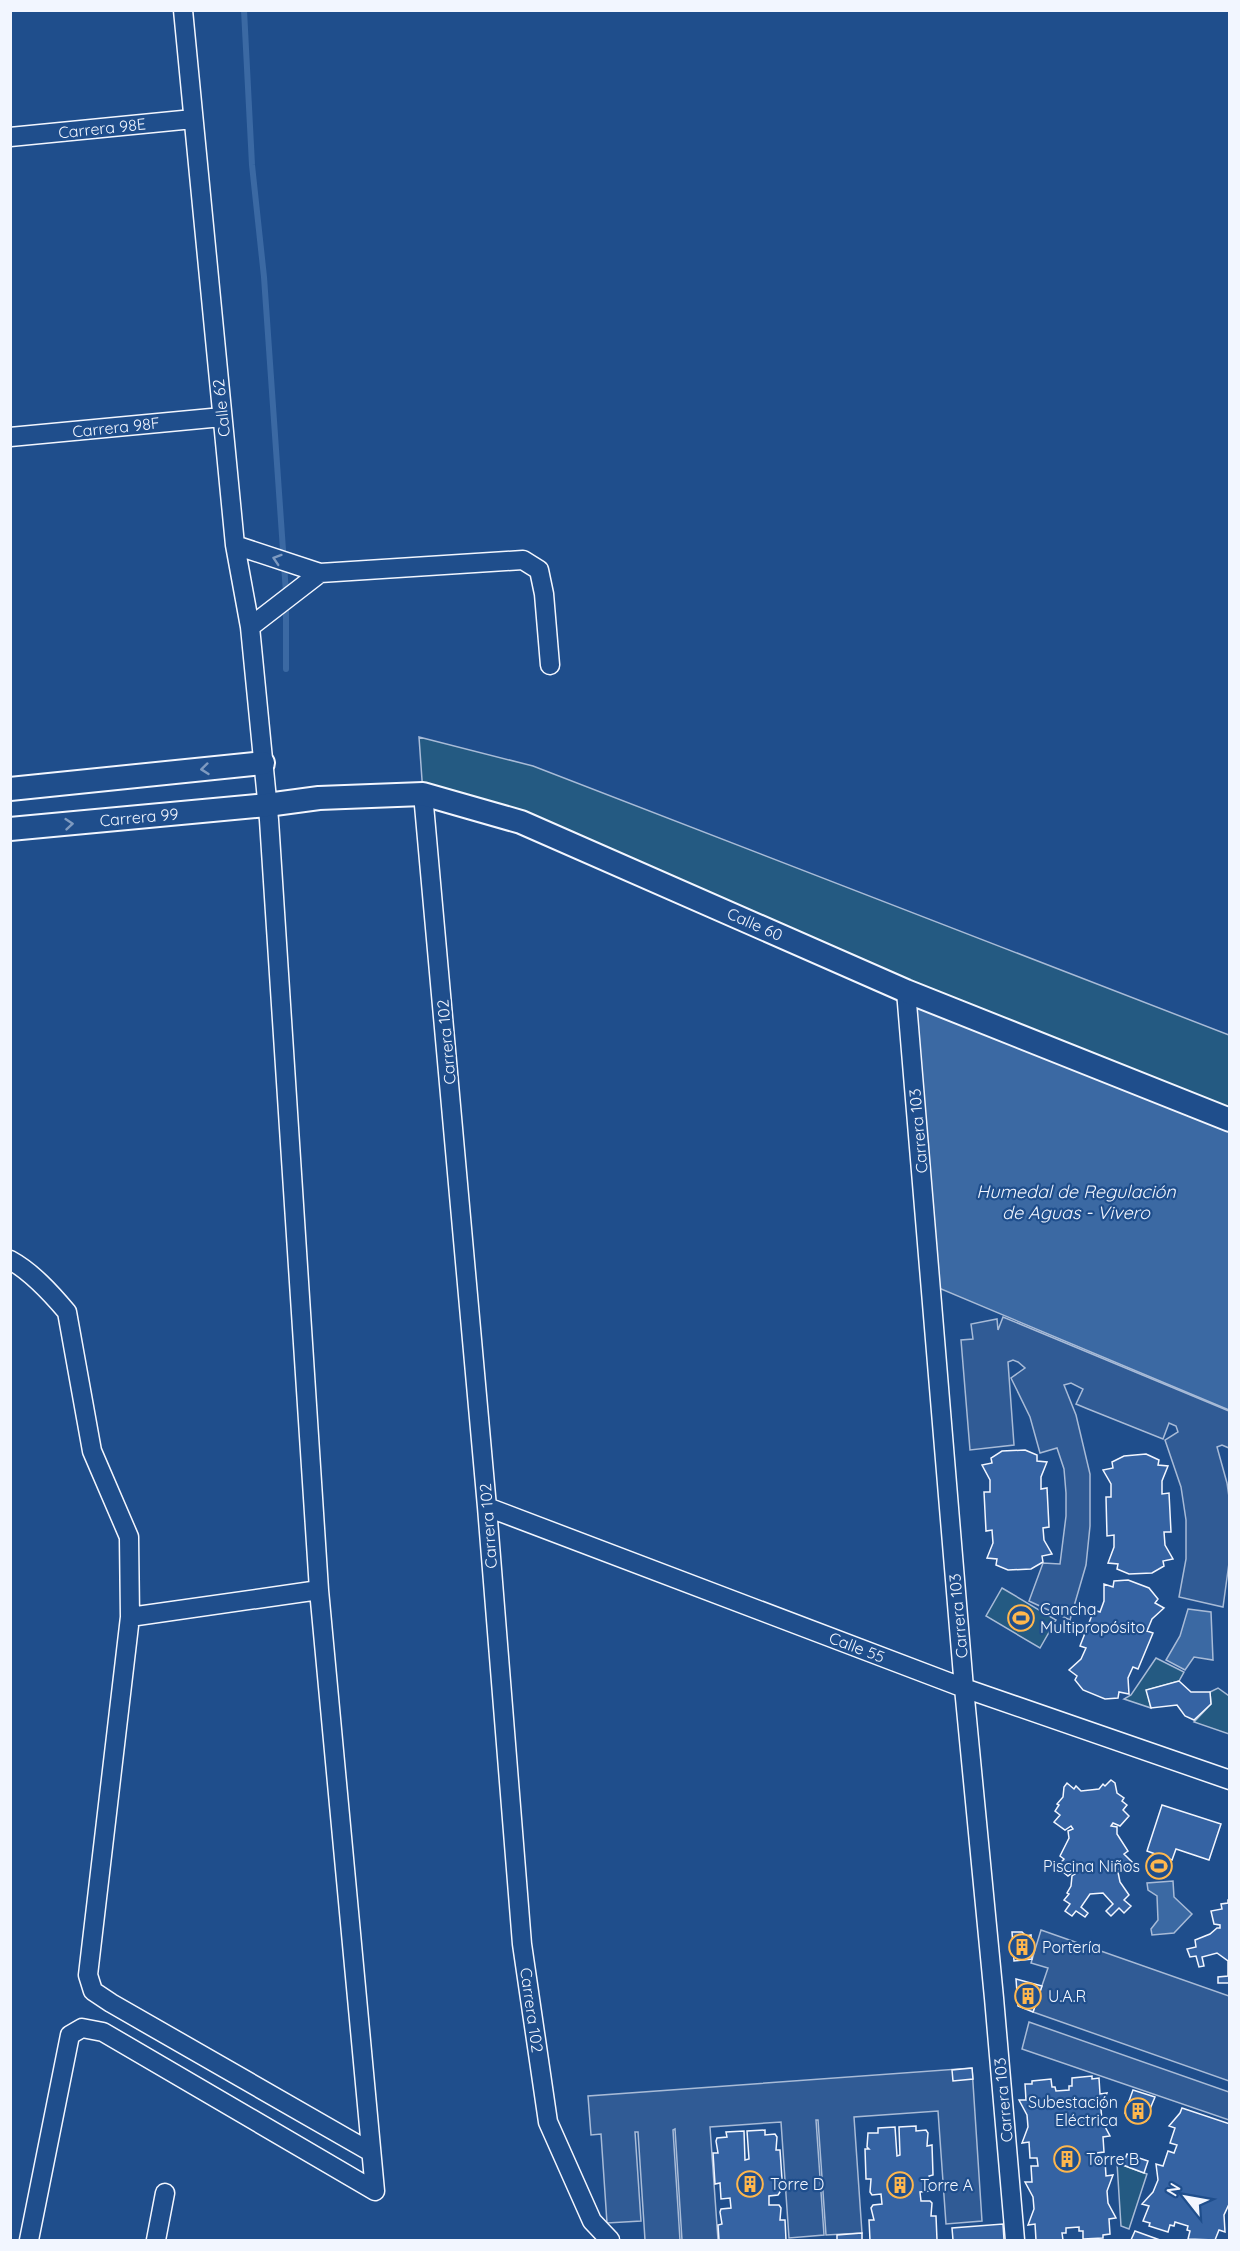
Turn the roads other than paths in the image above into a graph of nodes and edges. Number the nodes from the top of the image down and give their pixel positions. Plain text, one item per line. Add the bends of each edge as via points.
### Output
1 (183, 10) edge
2 (193, 119) junction
3 (10, 137) edge
4 (222, 417) junction
5 (10, 437) edge
6 (235, 546) junction
7 (320, 573) junction
8 (250, 627) junction
9 (550, 665) dead end
10 (263, 763) junction
11 (10, 789) edge
12 (423, 794) junction
13 (267, 805) junction
14 (10, 829) edge
15 (906, 991) junction
16 (1230, 1120) edge
17 (10, 1260) edge
18 (487, 1507) junction
19 (319, 1590) junction
20 (130, 1617) junction
21 (964, 1688) junction
22 (1230, 1780) edge
23 (369, 2151) junction
24 (165, 2193) dead end
25 (29, 2240) edge
26 (156, 2241) edge
27 (610, 2241) edge
28 (1015, 2241) edge

1 - 2 street, Calle 62
2 - 3 street, Carrera 98E
2 - 4 street, Calle 62
4 - 5 street, Carrera 98F
4 - 6 street, Calle 62
7 -> 6 street
6 - 8 street, Calle 62
7 - 8 street
7 - 9 street via 523,560 539,570
8 - 10 street, Calle 62
10 -> 11 street
10 - 13 street, Calle 62
12 - 13 street, Calle 60 via 319,798
12 - 15 street, Calle 60 via 521,822
12 - 18 street, Carrera 102
14 -> 13 street, Carrera 99
13 - 19 street, Calle 62
15 - 16 street, Calle 60
15 - 21 street, Carrera 103
17 - 20 street via 20,1265 67,1312 92,1451 129,1537
18 - 21 street, Calle 55
18 - 27 street, Carrera 102 via 522,1944 548,2122 592,2221
19 - 20 street
19 - 23 street, Calle 62
20 - 23 street via 88,1975 93,1991
21 - 22 street, Calle 55
21 - 28 street, Carrera 103
23 - 25 street, Calle 62 via 375,2191 103,2032 82,2028 70,2035
24 - 26 street

